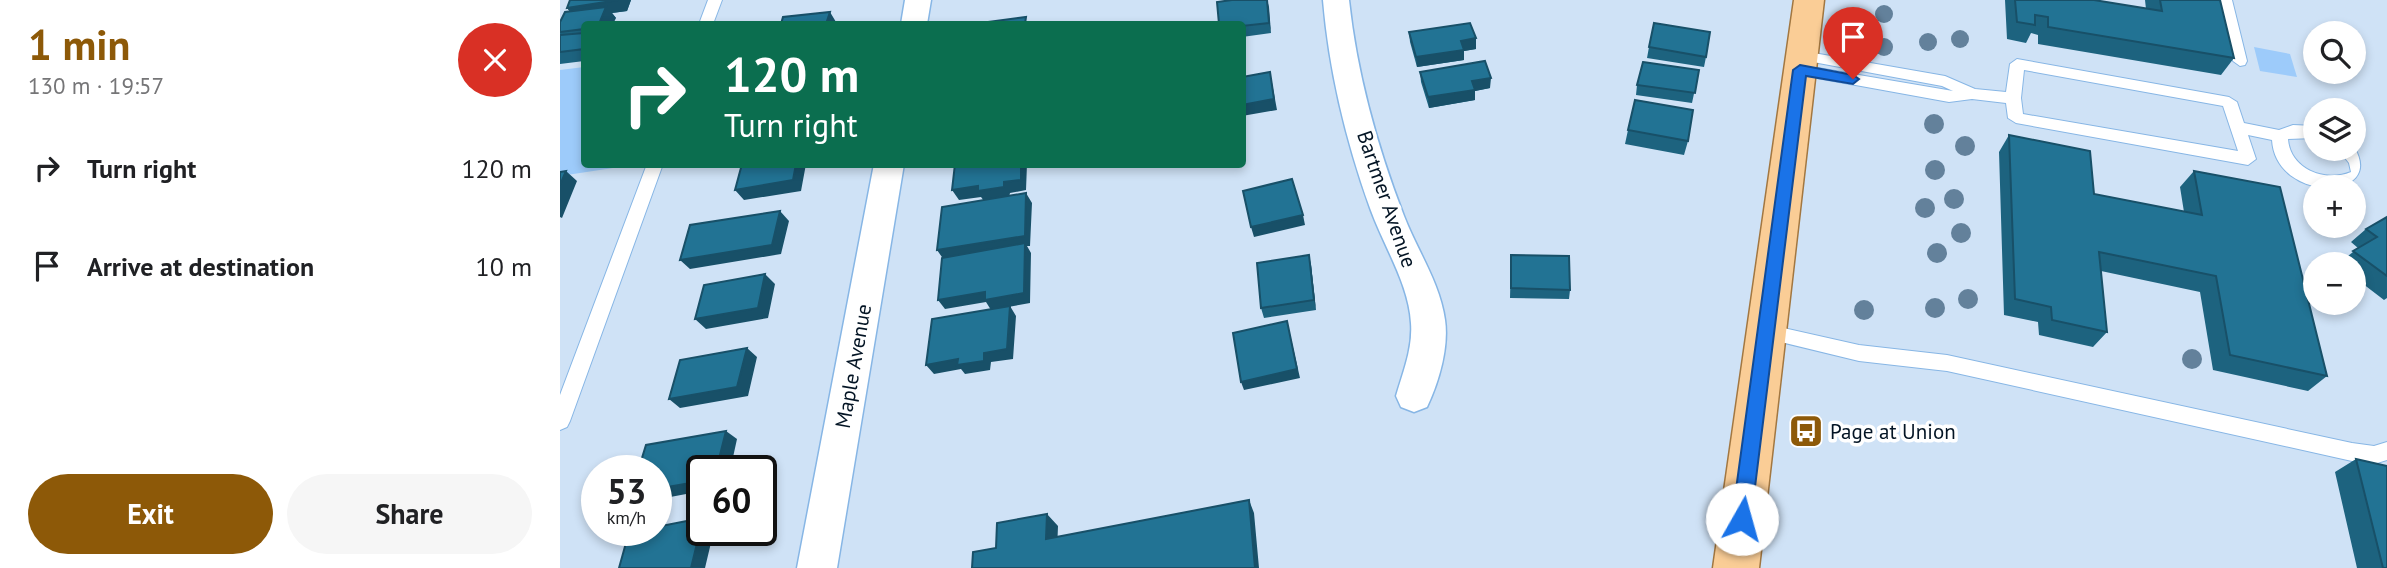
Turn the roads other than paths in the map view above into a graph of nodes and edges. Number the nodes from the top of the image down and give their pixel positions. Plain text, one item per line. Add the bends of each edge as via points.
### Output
1 (715, 0) edge
2 (918, 0) edge
3 (1336, 0) edge
4 (1809, 0) edge
5 (2225, 0) edge
6 (707, 21) edge
7 (914, 21) edge
8 (2240, 61) dead end
9 (1801, 63) junction
10 (2013, 99) junction
11 (2238, 127) junction
12 (2303, 131) edge
13 (2280, 136) junction
14 (2357, 161) edge
15 (653, 168) edge
16 (888, 168) edge
17 (1766, 332) junction
18 (1414, 396) dead end
19 (560, 421) edge
20 (2387, 451) edge
21 (817, 568) edge
22 (1736, 568) edge

1 - 6 lane
2 - 7 street
3 - 18 street, Bartmer Avenue via 1357,113 1392,227 1422,296 1429,333
4 - 9 main road
5 - 8 lane
9 - 10 lane via 1949,97 1972,94
9 - 17 main road
10 - 11 lane via 2017,64 2229,102
10 - 11 lane via 2016,118 2248,159
11 - 13 lane
12 - 13 lane
13 - 14 lane via 2278,147 2286,160 2325,182 2349,181 2359,175
15 - 19 lane
16 - 21 street, Maple Avenue
17 - 20 lane via 1859,353 1947,363 2352,452 2374,455
17 - 22 main road

